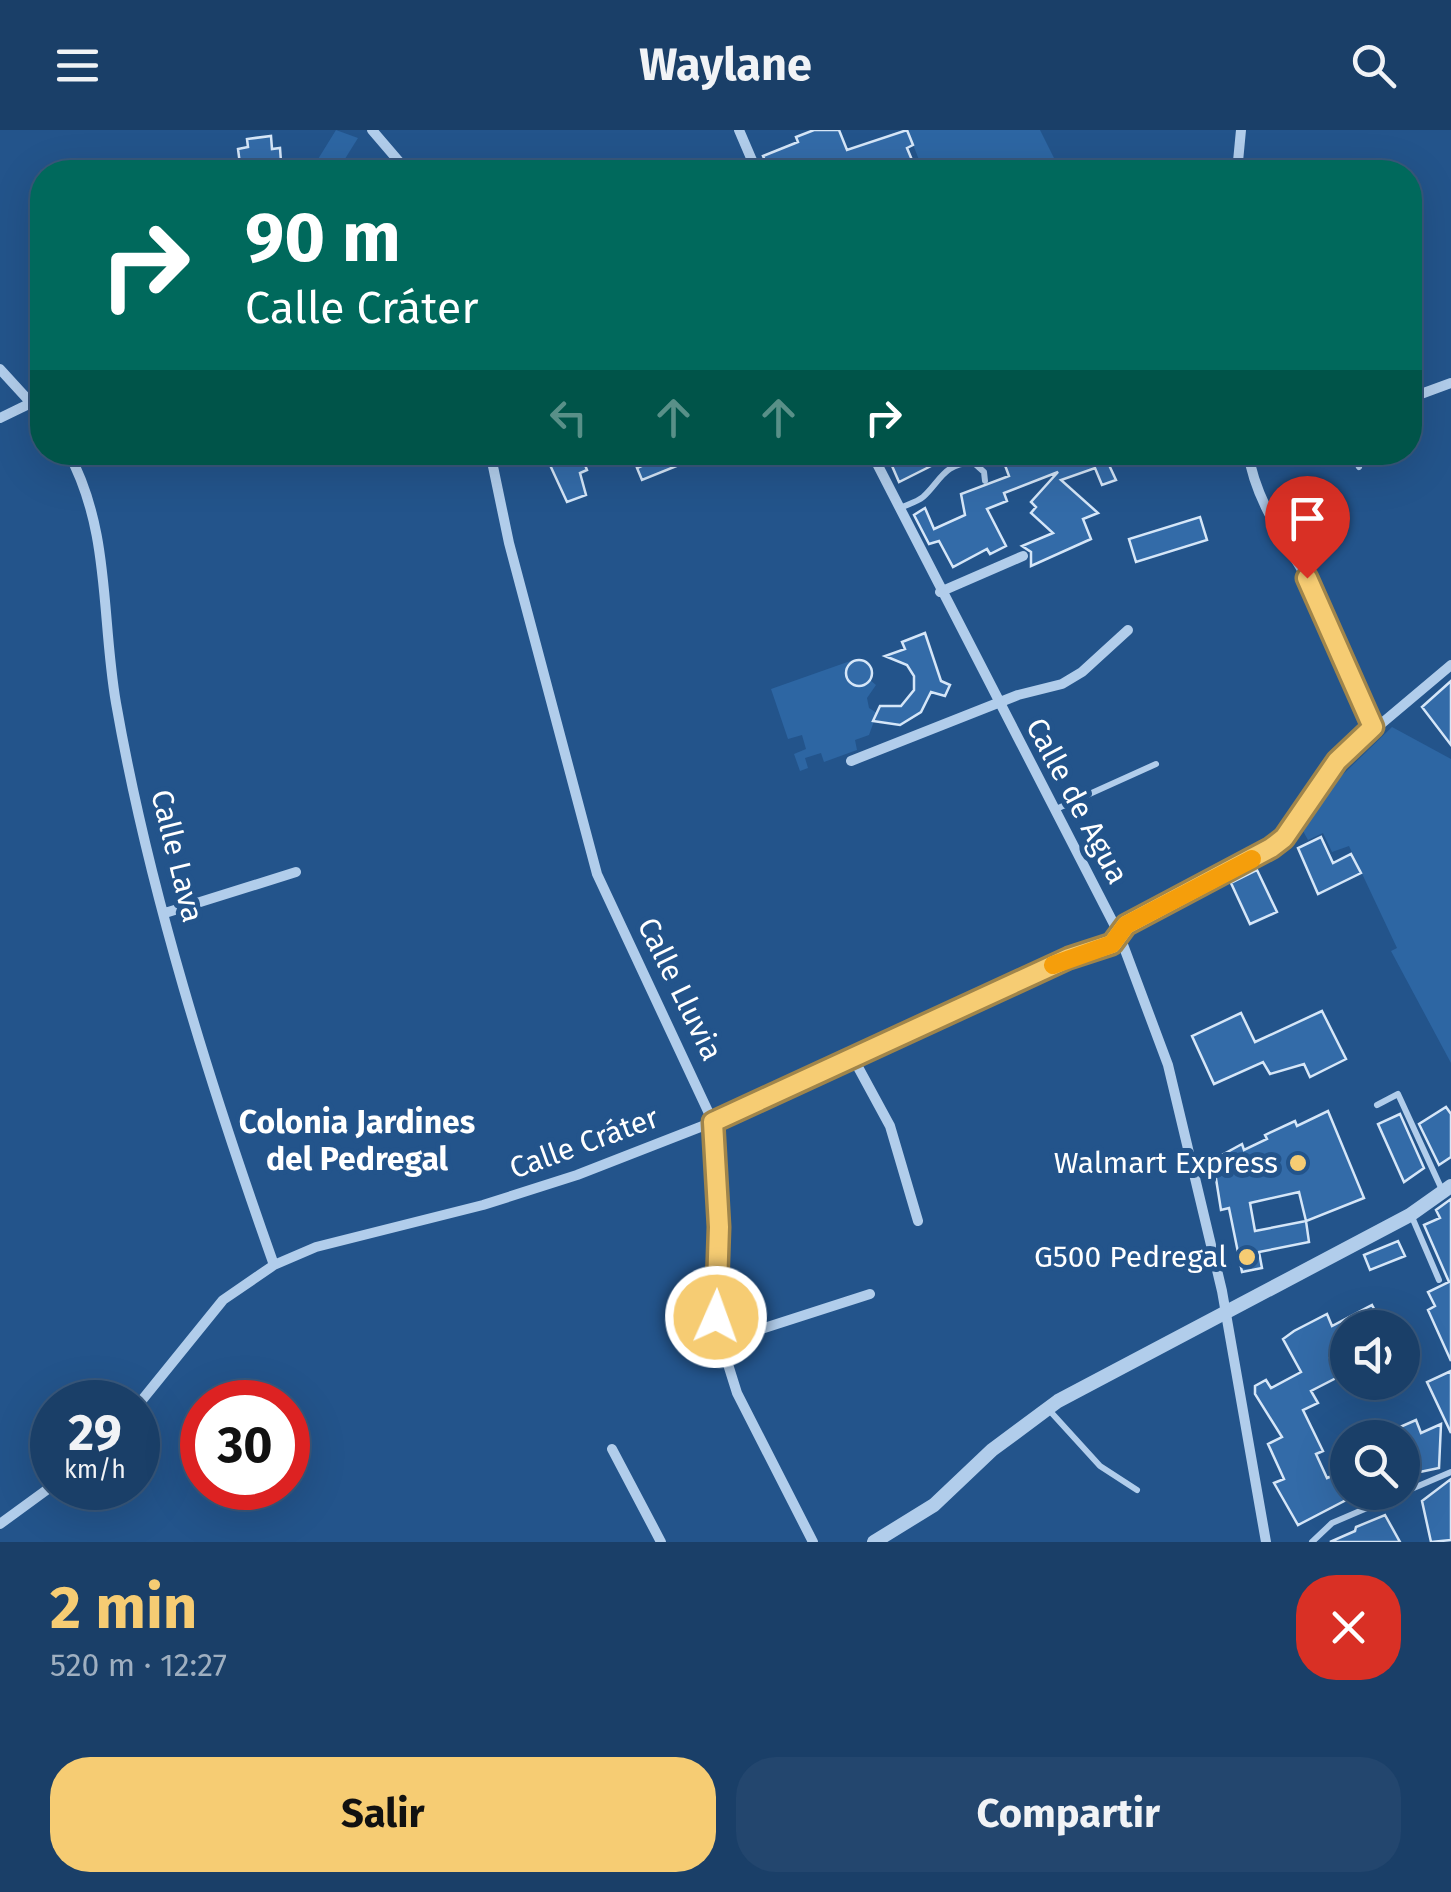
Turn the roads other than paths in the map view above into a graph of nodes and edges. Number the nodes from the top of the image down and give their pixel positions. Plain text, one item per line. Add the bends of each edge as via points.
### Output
1 (372, 130) edge
2 (739, 130) edge
3 (1254, 130) edge
4 (1240, 131) edge
5 (398, 160) edge
6 (752, 160) edge
7 (1238, 160) edge
8 (0, 368) edge
9 (1451, 383) edge
10 (1422, 394) edge
11 (30, 399) edge
12 (30, 403) edge
13 (0, 418) edge
14 (74, 465) edge
15 (493, 465) edge
16 (877, 465) edge
17 (1250, 465) edge
18 (985, 481) dead end
19 (897, 509) junction
20 (1023, 556) dead end
21 (940, 592) junction
22 (1128, 630) dead end
23 (1451, 665) edge
24 (998, 704) junction
25 (1373, 727) junction
26 (851, 761) dead end
27 (1156, 764) dead end
28 (1054, 810) junction
29 (296, 872) dead end
30 (165, 913) junction
31 (1119, 934) junction
32 (852, 1056) junction
33 (1377, 1105) dead end
34 (713, 1122) junction
35 (1447, 1190) edge
36 (1410, 1215) junction
37 (918, 1221) dead end
38 (274, 1265) junction
39 (1440, 1280) dead end
40 (870, 1294) dead end
41 (1226, 1315) junction
42 (720, 1342) junction
43 (158, 1380) edge
44 (1048, 1409) junction
45 (612, 1449) dead end
46 (1451, 1472) edge
47 (1136, 1490) dead end
48 (30, 1502) edge
49 (0, 1524) edge
50 (661, 1542) edge
51 (813, 1542) edge
52 (874, 1542) edge
53 (1266, 1542) edge
54 (1312, 1542) edge

1 - 5 street
2 - 6 street
3 - 4 street
4 - 7 street
8 - 11 street
9 - 10 street
12 - 13 street
14 - 30 street, Calle Lava via 98,535 116,704
15 - 34 street, Calle Lluvia via 598,874
16 - 19 street, Calle de Agua
17 - 25 street via 1266,511 1319,600
18 - 19 lane via 978,465 955,465 924,497
19 - 21 street, Calle de Agua
20 - 21 street
21 - 24 street, Calle de Agua
22 - 24 street via 1072,679
23 - 25 street, Calle Cráter
24 - 26 street
24 - 28 street, Calle de Agua
25 - 31 street, Calle Cráter via 1337,761 1284,838
27 - 28 lane
28 - 31 street, Calle de Agua
29 - 30 street
30 - 38 street, Calle Lava
31 - 32 street, Calle Cráter via 1112,944
31 - 41 street, Calle de Agua via 1168,1064
32 - 34 street, Calle Cráter
32 - 37 street via 890,1126
33 - 35 lane via 1398,1094
34 - 38 street, Calle Cráter via 578,1175 316,1247
34 - 42 street, Calle Lluvia
35 - 36 street
36 - 39 lane
36 - 41 street
38 - 43 street, Calle Cráter via 223,1300
40 - 42 street
41 - 44 street
41 - 53 street, Calle de Agua
42 - 51 street, Calle Lluvia via 737,1393
44 - 47 lane via 1100,1466
44 - 52 street via 934,1505
45 - 50 street
46 - 54 lane via 1332,1522
48 - 49 street

